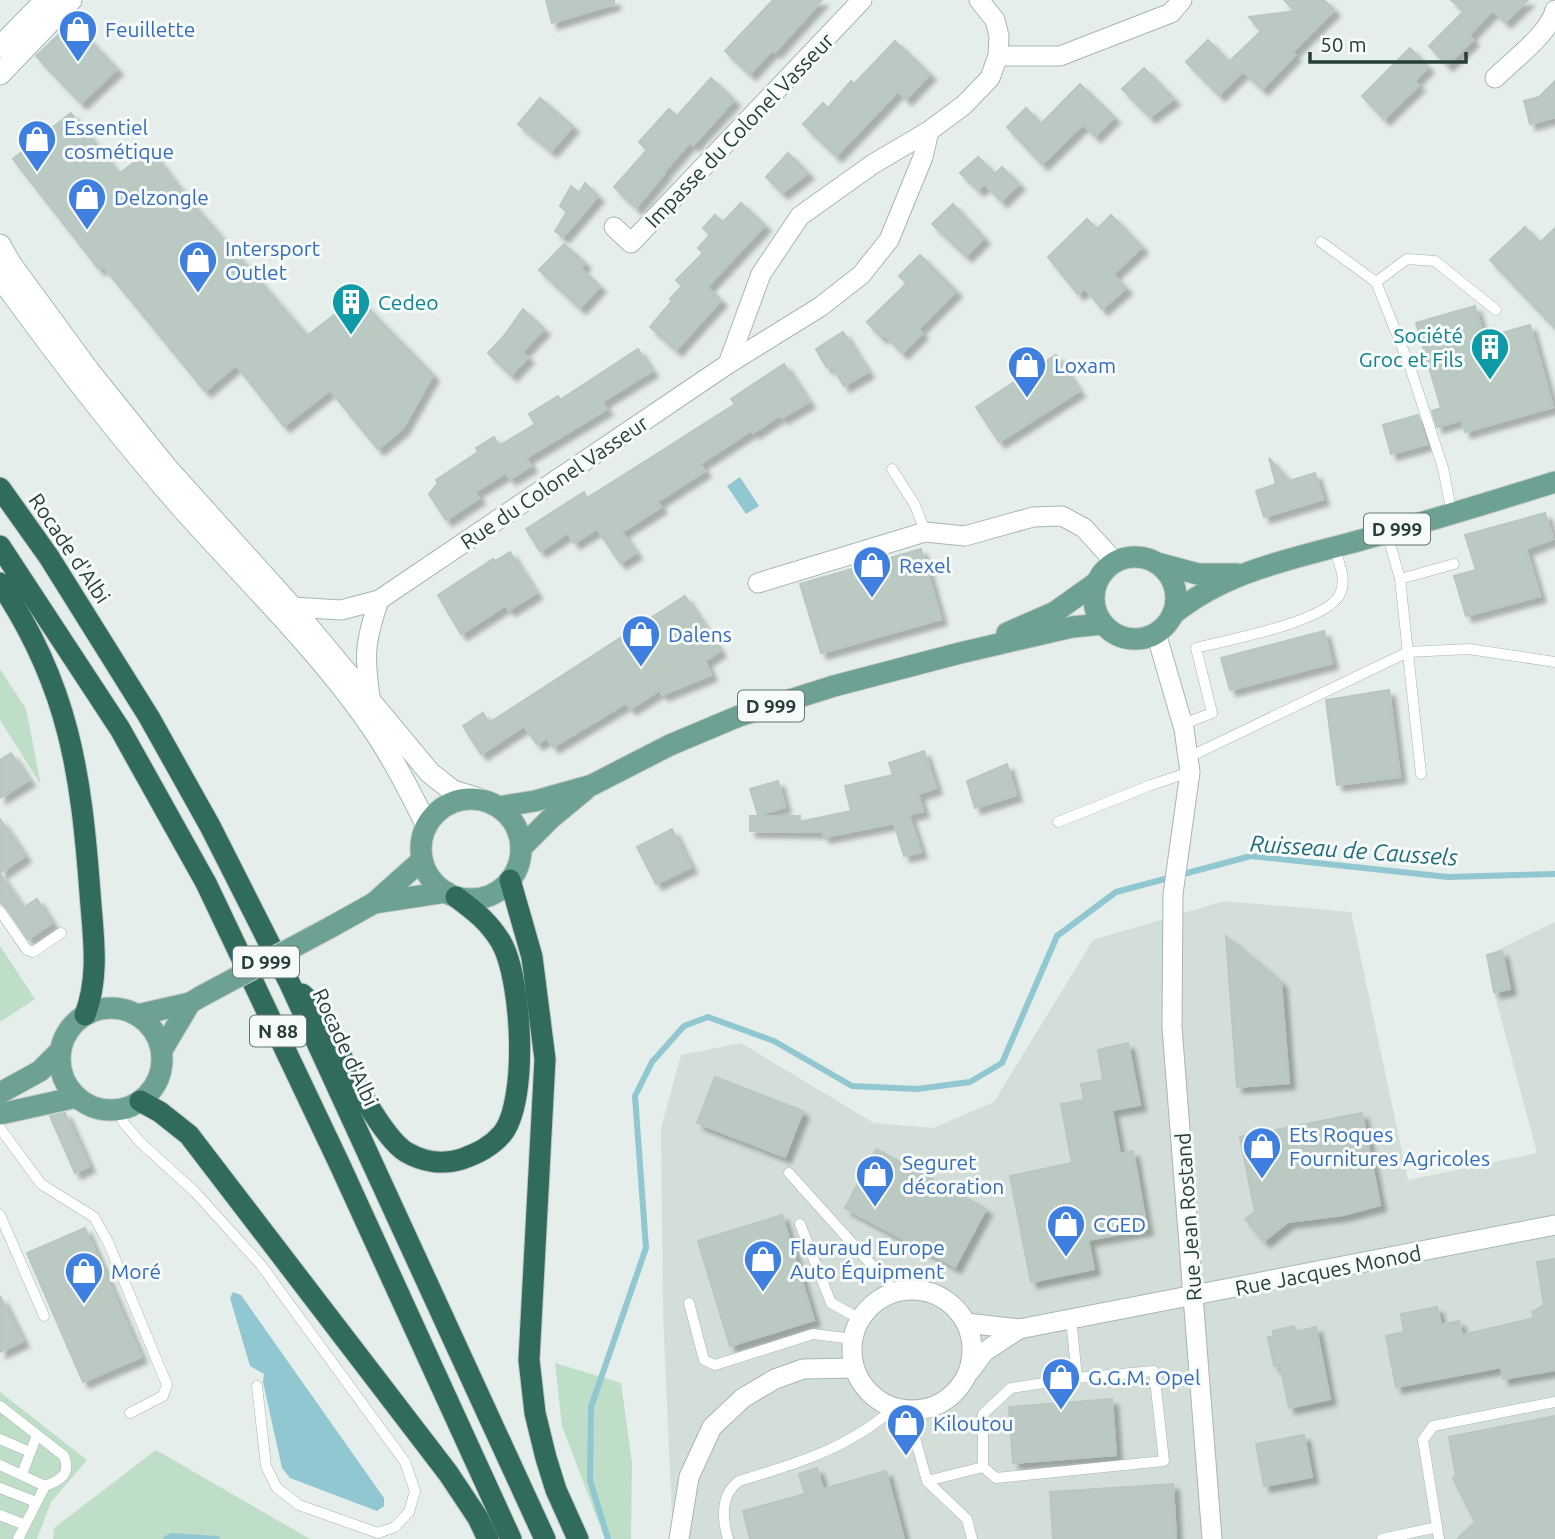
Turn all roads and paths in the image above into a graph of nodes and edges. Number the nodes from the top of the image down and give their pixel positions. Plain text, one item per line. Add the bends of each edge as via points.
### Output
1 (46, 0) edge
2 (71, 0) edge
3 (862, 0) edge
4 (979, 0) edge
5 (1182, 0) edge
6 (1555, 10) edge
7 (0, 47) edge
8 (998, 56) junction
9 (0, 74) edge
10 (1494, 78) dead end
11 (929, 131) junction
12 (614, 227) dead end
13 (1321, 242) dead end
14 (0, 244) edge
15 (0, 277) edge
16 (1376, 282) junction
17 (1496, 310) dead end
18 (728, 364) junction
19 (892, 469) dead end
20 (1555, 482) edge
21 (0, 488) edge
22 (1452, 514) junction
23 (1387, 532) junction
24 (925, 533) junction
25 (0, 546) edge
26 (1334, 547) junction
27 (1115, 562) junction
28 (1157, 563) junction
29 (1454, 564) dead end
30 (1239, 574) junction
31 (1400, 579) junction
32 (1097, 582) junction
33 (0, 583) edge
34 (758, 583) dead end
35 (379, 600) junction
36 (292, 607) junction
37 (1172, 615) junction
38 (1103, 624) junction
39 (1156, 634) junction
40 (960, 653) junction
41 (1408, 653) junction
42 (1555, 662) edge
43 (371, 703) junction
44 (1183, 724) junction
45 (1190, 764) junction
46 (1421, 774) dead end
47 (592, 785) junction
48 (488, 803) junction
49 (1058, 822) dead end
50 (426, 825) junction
51 (521, 848) junction
52 (422, 860) junction
53 (510, 880) junction
54 (451, 895) junction
55 (374, 903) junction
56 (0, 911) edge
57 (61, 933) dead end
58 (290, 984) junction
59 (195, 1000) junction
60 (85, 1015) junction
61 (137, 1015) junction
62 (60, 1051) junction
63 (162, 1051) junction
64 (0, 1093) edge
65 (77, 1097) junction
66 (140, 1101) junction
67 (119, 1109) junction
68 (0, 1114) edge
69 (0, 1128) edge
70 (789, 1173) dead end
71 (0, 1215) edge
72 (800, 1224) dead end
73 (1555, 1225) edge
74 (896, 1292) junction
75 (1194, 1296) junction
76 (689, 1304) dead end
77 (44, 1316) dead end
78 (1070, 1318) junction
79 (860, 1319) junction
80 (966, 1323) junction
81 (1019, 1329) junction
82 (853, 1339) junction
83 (854, 1368) junction
84 (968, 1373) junction
85 (1077, 1378) junction
86 (257, 1386) dead end
87 (1555, 1402) edge
88 (0, 1406) edge
89 (903, 1410) junction
90 (130, 1413) dead end
91 (37, 1435) junction
92 (0, 1439) edge
93 (30, 1452) junction
94 (0, 1465) edge
95 (983, 1467) junction
96 (22, 1474) junction
97 (927, 1481) junction
98 (45, 1486) junction
99 (0, 1488) edge
100 (36, 1502) junction
101 (0, 1515) edge
102 (25, 1525) junction
103 (1437, 1527) junction
104 (18, 1539) edge
105 (488, 1539) edge
106 (511, 1539) edge
107 (545, 1539) edge
108 (578, 1539) edge
109 (679, 1539) edge
110 (727, 1539) edge
111 (972, 1539) edge
112 (1212, 1539) edge
113 (1382, 1539) edge
114 (1439, 1539) edge

1 - 7 main road
2 - 9 main road
3 - 12 street, Impasse du Colonel Vasseur via 631,243
4 - 8 street via 995,20
5 - 8 street via 1171,13 1060,56
6 - 10 street via 1538,36
8 - 11 street via 990,78
11 - 18 street via 800,216 761,274
11 - 18 street, Rue du Colonel Vasseur via 889,240 861,275 820,307
13 - 16 lane
14 - 36 main road via 98,382
15 - 50 main road via 172,496 340,685 375,732
16 - 17 lane via 1407,259 1435,261
16 - 22 lane via 1443,468
18 - 35 street, Rue du Colonel Vasseur
19 - 24 lane via 915,505
20 - 22 main road, D 999
21 - 58 highway, Rocade d'Albi / N 88 via 149,717 211,826
22 - 23 main road, D 999
23 - 26 main road, D 999
23 - 31 lane
24 - 27 street via 965,536 1033,517 1062,516 1084,528
24 - 34 street
25 - 106 highway, N 88 via 120,729 206,883
26 - 30 main road, D 999
26 - 44 lane via 1344,579 1334,604 1304,620 1196,648 1212,713
27 - 28 main road via 1144,557
27 - 32 main road
28 - 30 main road, D 999 via 1198,574
28 - 37 main road via 1175,586
29 - 31 lane
30 - 37 main road, D 999 via 1193,598
31 - 41 lane
32 - 38 main road via 1094,604
32 - 40 main road, D 999 via 1055,612
33 - 60 highway via 51,677 75,755 96,971
35 - 36 street, Rue du Colonel Vasseur via 341,610
35 - 43 street via 366,637
36 - 43 main road
37 - 39 main road
38 - 39 main road via 1126,638
38 - 40 main road, D 999
39 - 44 street
40 - 47 main road, D 999 via 739,716 670,744
41 - 42 lane via 1469,649
41 - 45 lane
41 - 46 lane
43 - 48 main road via 430,773 453,791
44 - 45 street
45 - 49 lane via 1151,785
45 - 75 street, Rue Jean Rostand via 1173,894 1172,1027
47 - 48 main road, D 999 via 535,801
47 - 51 main road, D 999
48 - 50 main road via 454,802
48 - 51 main road via 514,825
50 - 52 main road
51 - 53 main road
52 - 54 main road via 431,878
52 - 55 main road, D 999
53 - 54 main road via 492,895
53 - 108 highway via 532,957 545,1059 529,1360 546,1458
54 - 55 main road, D 999
54 - 58 highway via 484,918 502,944 511,967 519,1032 515,1107 503,1133 482,1152 454,1161 429,1162 405,1151 386,1133 316,1007
55 - 59 main road, D 999, bridge
56 - 57 lane via 27,950 33,952
58 - 107 highway, Rocade d'Albi / N 88
59 - 61 main road
59 - 63 main road
60 - 61 main road via 114,1008
60 - 62 main road via 73,1024
61 - 63 main road via 152,1027
62 - 64 main road via 40,1071
62 - 65 main road via 62,1077
63 - 66 main road via 158,1079
65 - 67 main road via 92,1107
65 - 68 main road
66 - 67 main road
66 - 105 highway via 189,1135 448,1473
67 - 86 lane via 139,1142 194,1192 261,1265 405,1462 415,1491 409,1512 396,1527 379,1532 299,1504 277,1488 266,1466
69 - 90 lane via 41,1184 94,1217 108,1242 167,1385 163,1396
70 - 74 lane
71 - 77 lane
72 - 79 lane via 831,1303
73 - 75 street, Rue Jacques Monod
74 - 79 street via 876,1302
74 - 80 street via 920,1290 942,1297
75 - 78 street, Rue Jacques Monod
75 - 112 street, Rue Jean Rostand
76 - 82 lane via 704,1360 715,1366 813,1334
78 - 81 street, Rue Jacques Monod
78 - 85 lane
79 - 82 street
80 - 81 street
80 - 84 street via 973,1353
81 - 84 street via 985,1352
82 - 83 street
83 - 89 street via 874,1397
83 - 109 street via 803,1369 775,1379 743,1398 712,1427 689,1477
84 - 89 street via 946,1401
85 - 95 lane via 1011,1388 983,1414
85 - 95 lane via 1154,1371 1164,1461 996,1478
87 - 103 lane via 1433,1426 1423,1440
88 - 91 lane
89 - 97 lane
89 - 110 lane via 826,1453 732,1486 723,1510
91 - 93 lane
91 - 98 lane via 64,1456 67,1465 66,1474
92 - 93 lane
93 - 96 lane
94 - 96 lane
95 - 97 lane
96 - 98 lane
97 - 111 lane via 967,1520
98 - 100 lane
99 - 100 lane
100 - 102 lane
101 - 102 lane
102 - 104 lane
103 - 113 lane
103 - 114 lane

